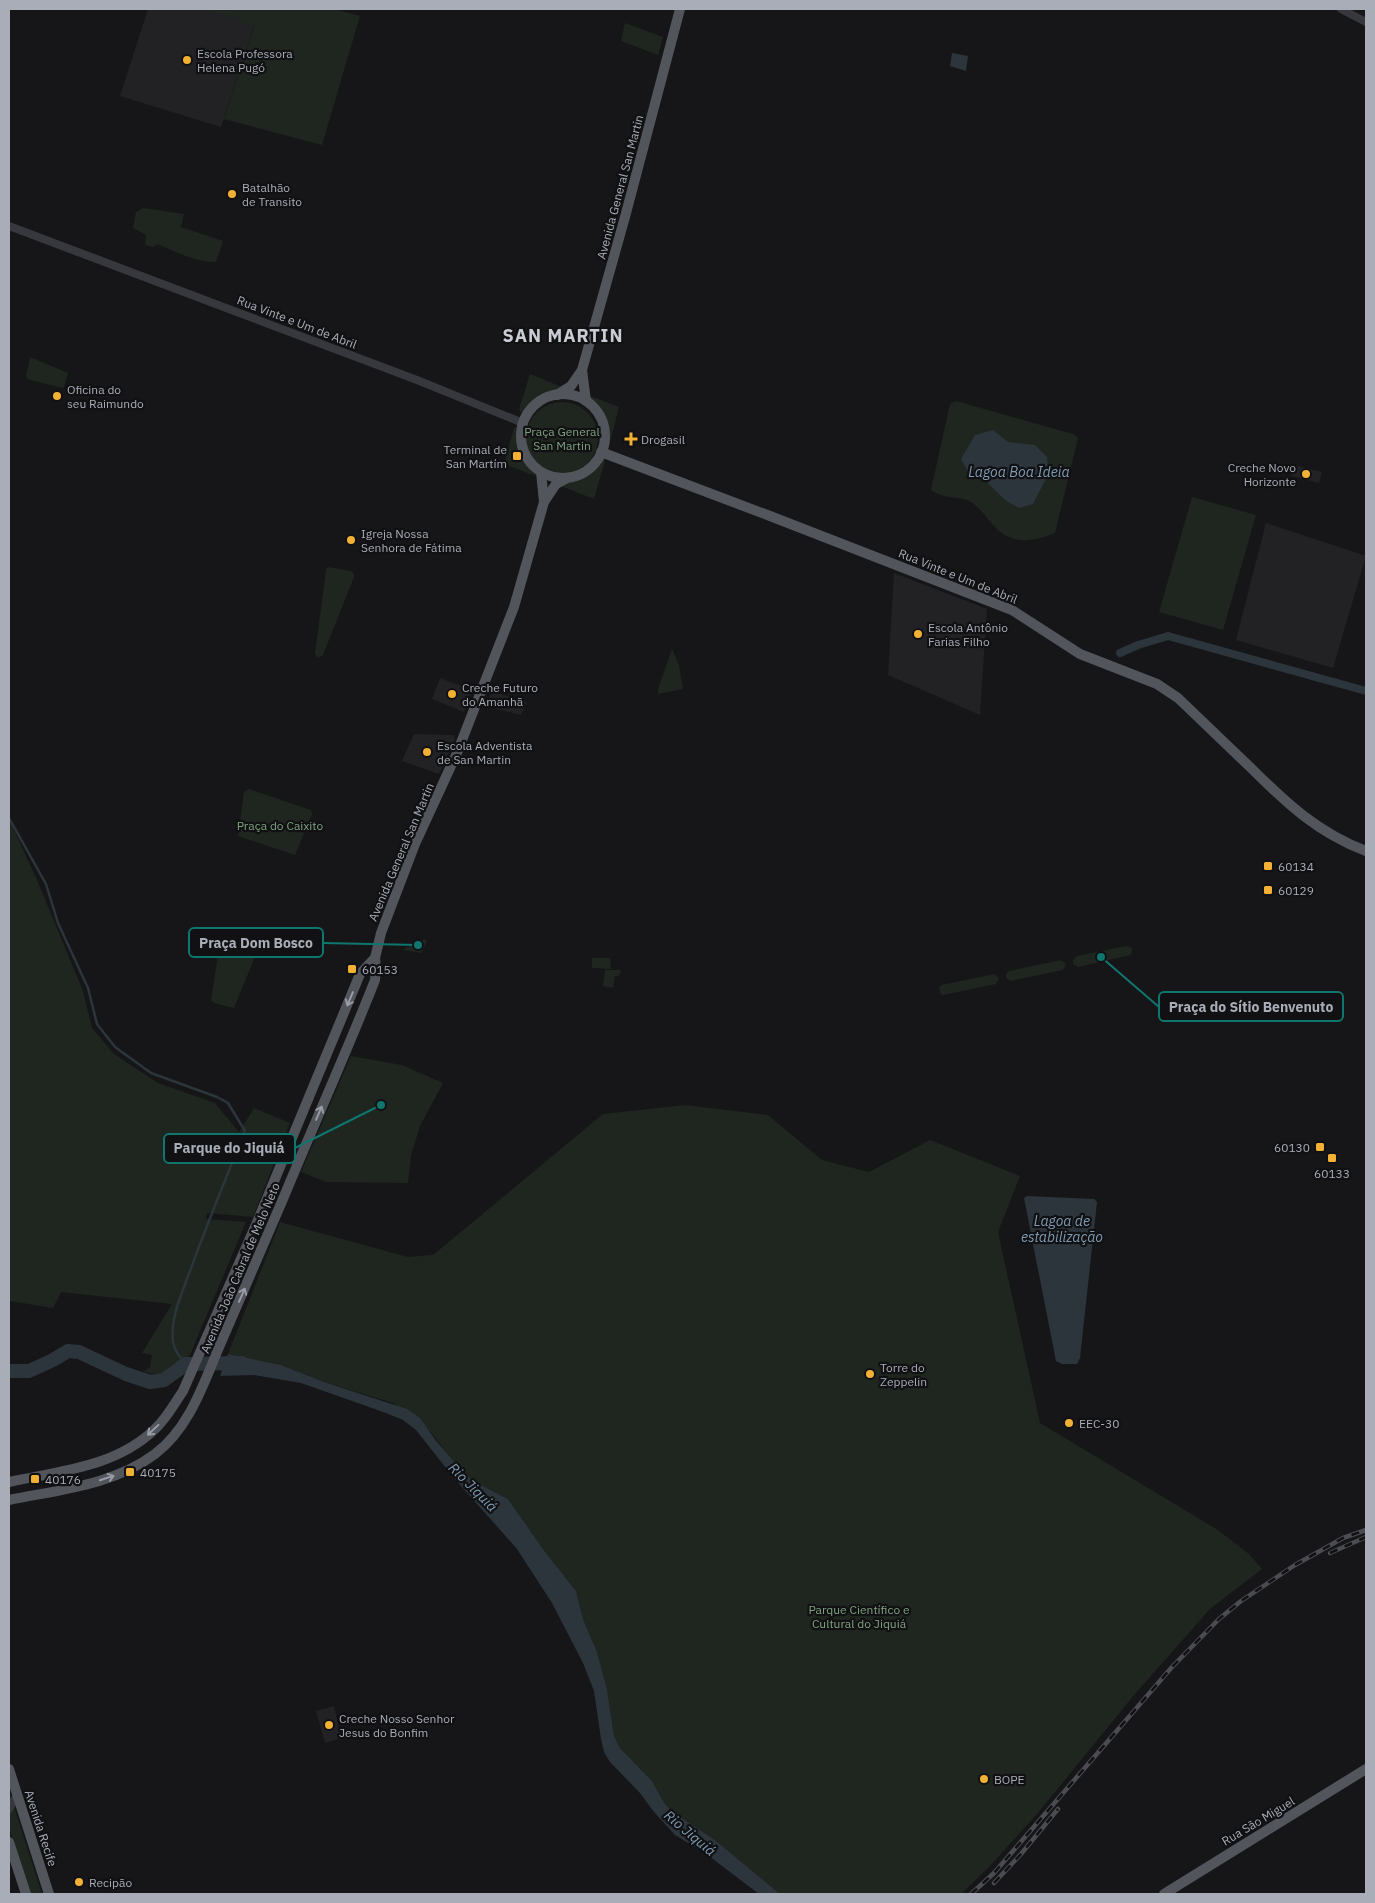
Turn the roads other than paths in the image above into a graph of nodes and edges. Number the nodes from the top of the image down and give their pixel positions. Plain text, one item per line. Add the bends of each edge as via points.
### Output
1 (680, 9) edge
2 (1342, 9) edge
3 (1366, 22) edge
4 (9, 226) edge
5 (582, 370) junction
6 (557, 395) junction
7 (586, 401) junction
8 (523, 423) junction
9 (601, 452) junction
10 (541, 472) junction
11 (567, 478) junction
12 (544, 502) junction
13 (1366, 851) edge
14 (375, 958) junction
15 (9, 1482) edge
16 (9, 1500) edge
17 (9, 1769) edge
18 (1366, 1769) edge
19 (17, 1796) junction
20 (9, 1809) edge
21 (9, 1842) edge
22 (26, 1894) edge
23 (49, 1894) edge
24 (1164, 1894) edge

1 - 5 main road, Avenida General San Martin
2 - 3 street
4 - 8 street, Rua Vinte e Um de Abril
5 - 6 main road, Avenida General San Martin via 571,386
5 - 7 main road, Avenida General San Martin
6 - 7 main road via 572,395
6 - 8 main road via 532,407
7 - 9 main road via 603,424
8 - 10 main road via 523,450 527,459
9 - 11 main road via 590,468
9 - 13 main road, Rua Vinte e Um de Abril via 1012,610 1080,654 1157,684 1178,698 1295,811 1325,832
10 - 11 main road
10 - 12 main road, Avenida General San Martin
11 - 12 main road, Avenida General San Martin via 556,484
12 - 14 main road, Avenida General San Martin via 514,607 457,753 415,844 381,933
14 -> 15 main road, Avenida João Cabral de Melo Neto via 360,974 258,1220 182,1391 170,1411 133,1447 111,1458
16 -> 14 main road, Avenida João Cabral de Melo Neto via 77,1486 123,1472 156,1453 188,1418 359,1021 375,980
17 - 19 main road, Avenida Recife
18 - 24 main road, Rua São Miguel
19 - 20 street
19 - 23 main road, Avenida Recife
21 - 22 main road

